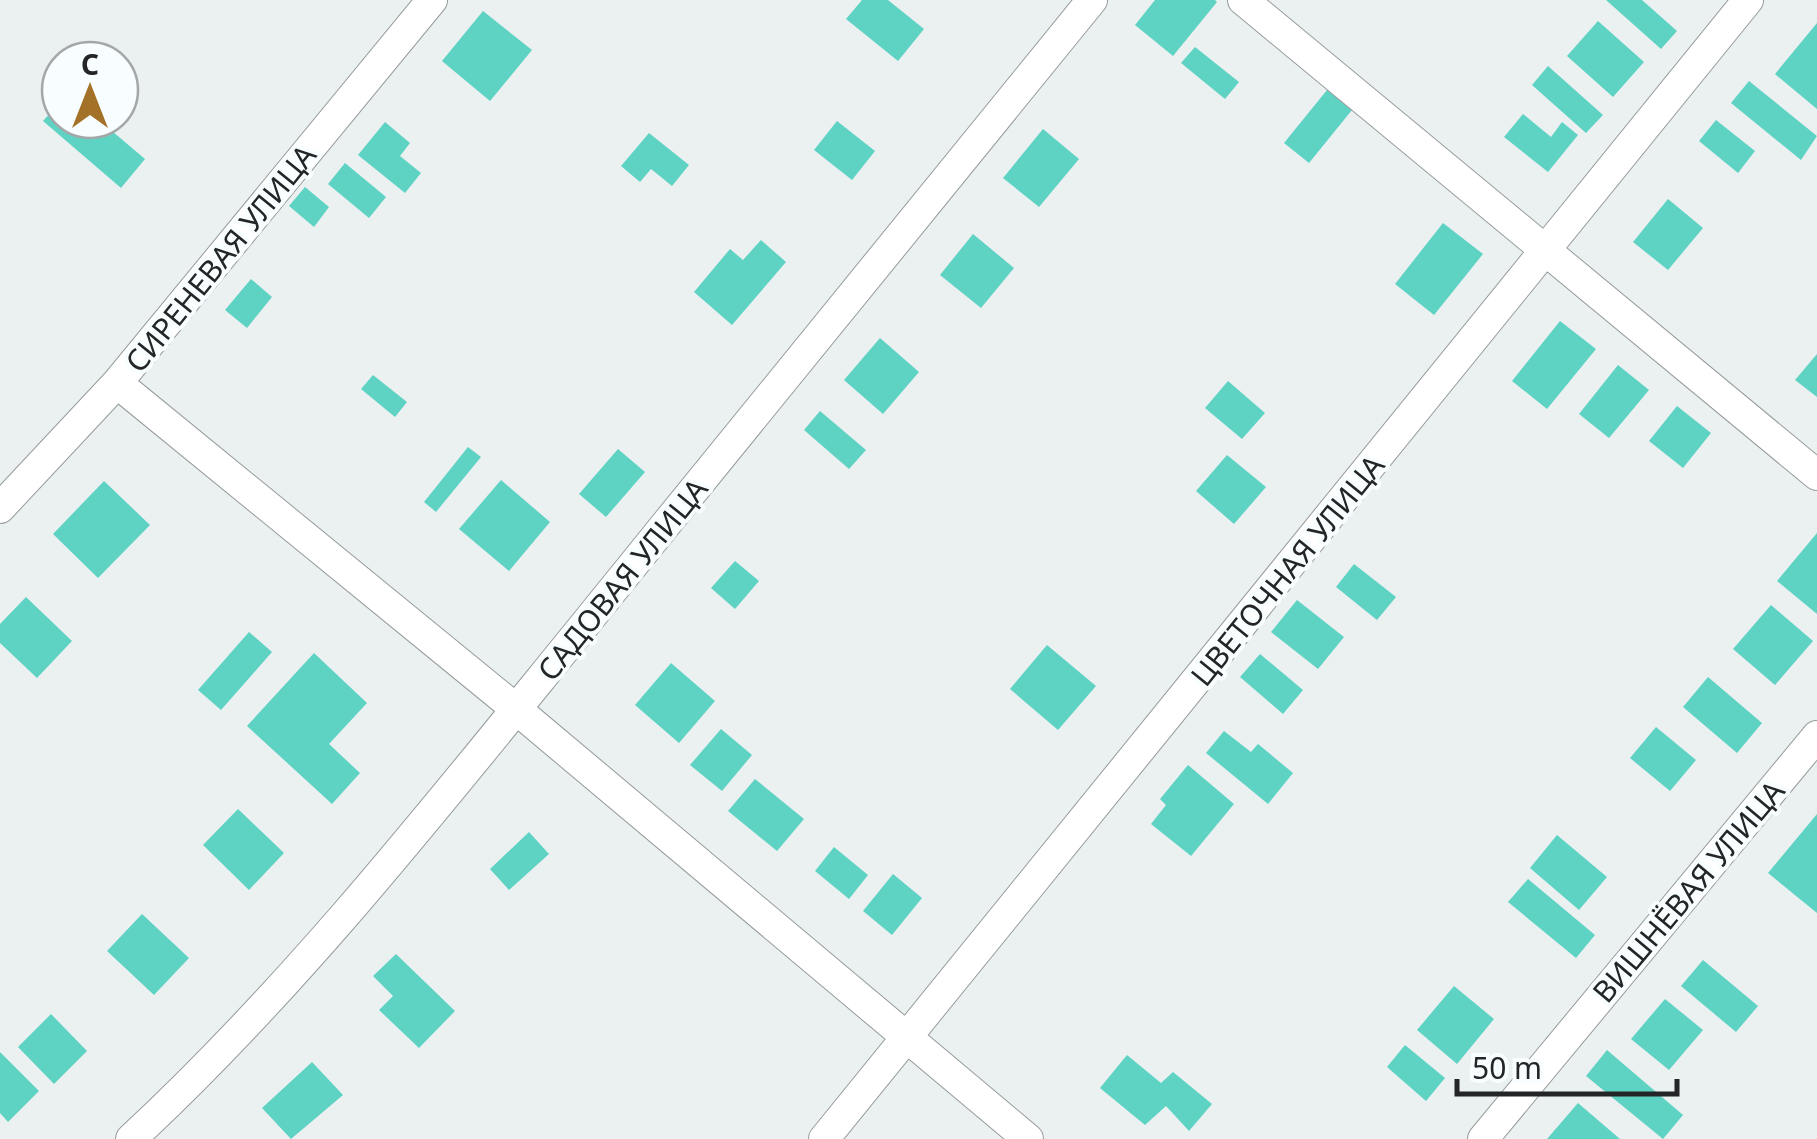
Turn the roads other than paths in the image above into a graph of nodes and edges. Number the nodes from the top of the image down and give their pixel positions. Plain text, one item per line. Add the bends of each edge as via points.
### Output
1 (432, 0) edge
2 (1092, 0) edge
3 (1243, 0) edge
4 (1748, 0) edge
5 (1545, 250) junction
6 (117, 384) junction
7 (1817, 475) edge
8 (0, 508) edge
9 (516, 709) junction
10 (1817, 736) edge
11 (908, 1041) junction
12 (130, 1139) edge
13 (824, 1139) edge
14 (1028, 1139) edge
15 (1484, 1139) edge

1 - 6 street, СИРЕНЕВАЯ УЛИЦА
2 - 9 street, САДОВАЯ УЛИЦА
3 - 5 street
4 - 5 street, ЦВЕТОЧНАЯ УЛИЦА
5 - 7 street
5 - 11 street, ЦВЕТОЧНАЯ УЛИЦА
6 - 8 street, СИРЕНЕВАЯ УЛИЦА
6 - 9 street
9 - 11 street
9 - 12 street, САДОВАЯ УЛИЦА via 292,972
10 - 15 street, ВИШНЁВАЯ УЛИЦА
11 - 13 street, ЦВЕТОЧНАЯ УЛИЦА
11 - 14 street

